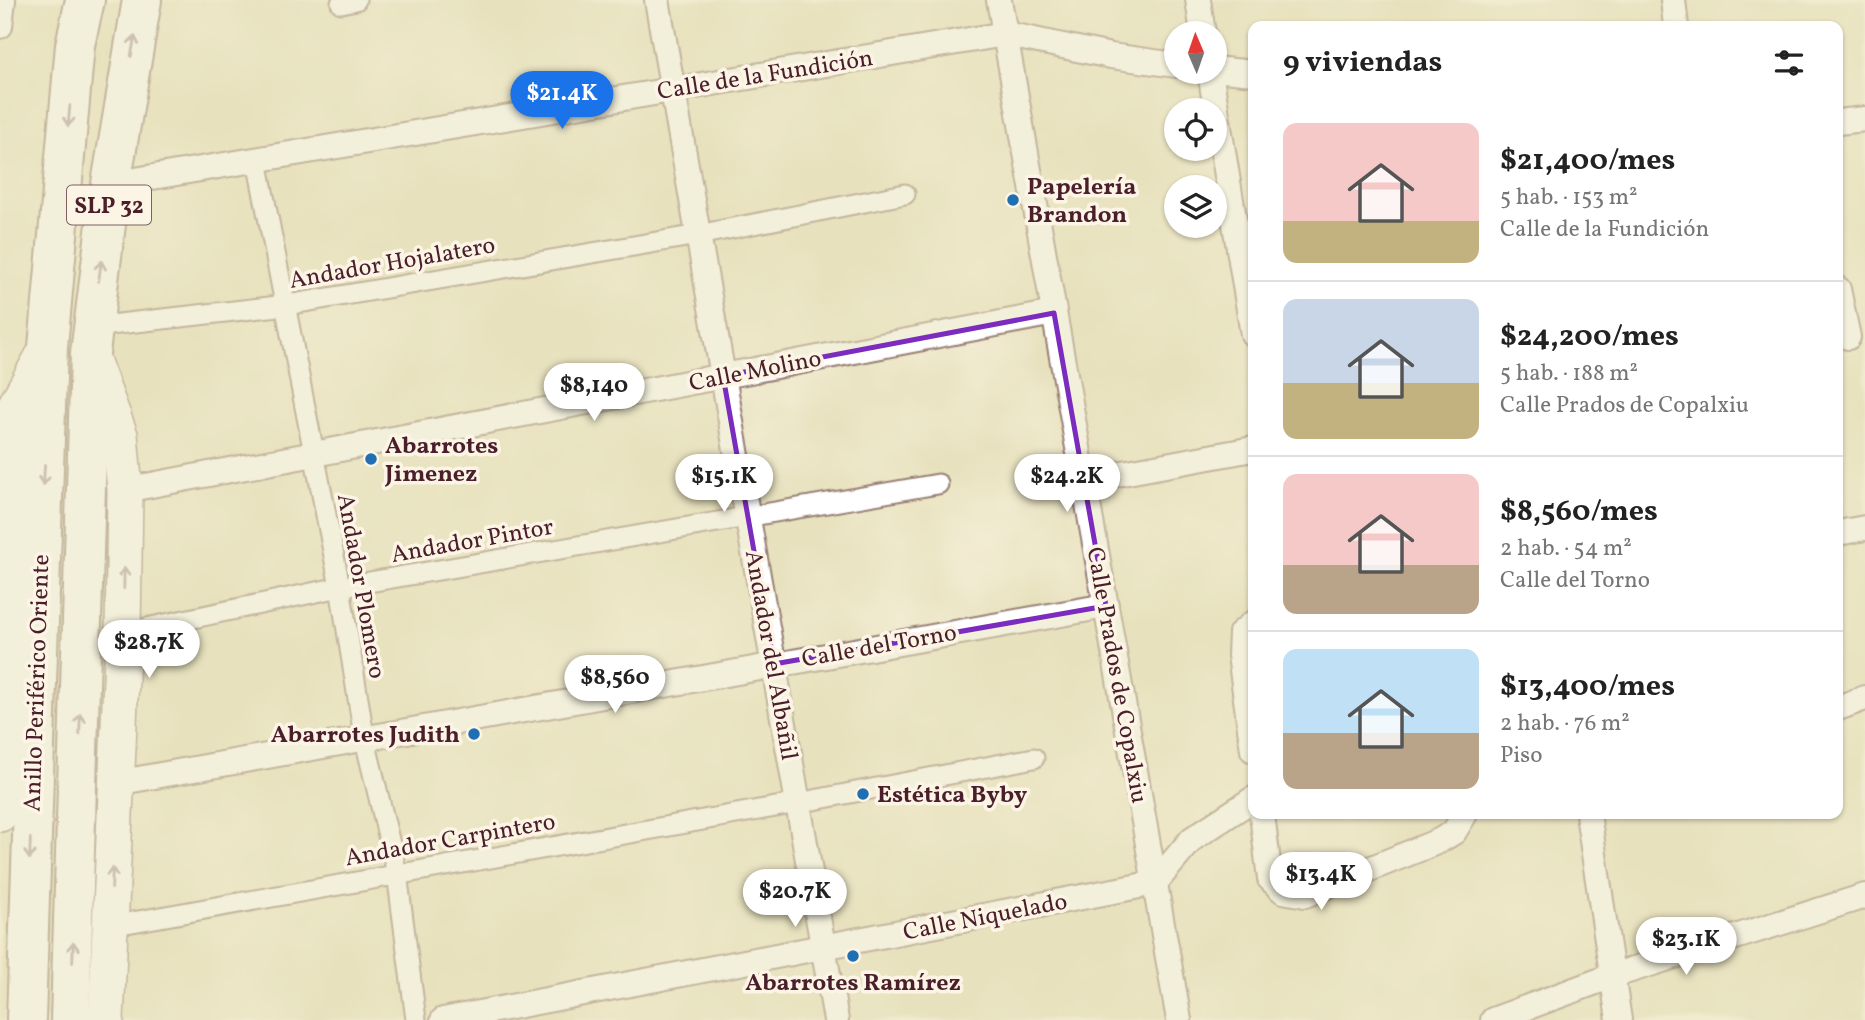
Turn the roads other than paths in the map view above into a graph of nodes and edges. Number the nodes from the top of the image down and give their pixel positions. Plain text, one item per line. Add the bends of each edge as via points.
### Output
1 (3, 0) edge
2 (85, 0) edge
3 (142, 0) edge
4 (657, 0) edge
5 (999, 0) edge
6 (1198, 0) edge
7 (1673, 0) edge
8 (1201, 21) edge
9 (1675, 21) edge
10 (0, 26) edge
11 (1005, 34) junction
12 (1164, 64) edge
13 (1227, 72) edge
14 (1248, 73) edge
15 (1214, 84) edge
16 (673, 90) junction
17 (1865, 118) edge
18 (1843, 121) edge
19 (257, 160) junction
20 (111, 184) junction
21 (905, 194) dead end
22 (698, 234) junction
23 (1248, 302) edge
24 (286, 305) junction
25 (1843, 309) edge
26 (1054, 313) junction
27 (1850, 336) edge
28 (91, 340) junction
29 (48, 347) junction
30 (723, 376) junction
31 (1248, 450) edge
32 (313, 453) junction
33 (1084, 480) junction
34 (938, 484) dead end
35 (125, 490) junction
36 (748, 518) junction
37 (1865, 528) edge
38 (1843, 532) edge
39 (340, 587) junction
40 (1106, 606) junction
41 (1248, 627) edge
42 (123, 633) junction
43 (774, 664) junction
44 (1865, 698) edge
45 (1843, 706) edge
46 (1248, 713) edge
47 (364, 736) junction
48 (1034, 758) dead end
49 (116, 783) junction
50 (1248, 802) edge
51 (798, 803) junction
52 (0, 814) edge
53 (1263, 819) edge
54 (1462, 819) edge
55 (1589, 819) edge
56 (397, 873) junction
57 (1155, 883) junction
58 (1865, 895) edge
59 (110, 926) junction
60 (823, 946) junction
61 (1612, 976) junction
62 (26, 1020) edge
63 (71, 1020) edge
64 (106, 1020) edge
65 (416, 1020) edge
66 (443, 1020) edge
67 (836, 1020) edge
68 (1179, 1020) edge
69 (1493, 1020) edge
70 (1619, 1020) edge

1 - 10 street
2 -> 29 highway, Anillo Periférico Oriente / SLP 32 via 75,45
20 -> 3 highway, Anillo Periférico Oriente / SLP 32
4 - 16 street, Andador del Albañil
5 - 11 street, Calle Prados de Copalxiu
6 - 8 street
7 - 9 street
11 - 12 street
11 - 16 street, Calle de la Fundición
11 - 26 street, Calle Prados de Copalxiu
13 - 14 street
15 - 23 street
16 - 19 street, Calle de la Fundición
16 - 22 street, Andador del Albañil
17 - 18 street
19 - 20 street, Calle de la Fundición
19 - 24 street, Andador Plomero
28 -> 20 highway, Anillo Periférico Oriente / SLP 32
21 - 22 street, Andador Hojalatero
22 - 24 street, Andador Hojalatero
22 - 30 street, Andador del Albañil
24 - 28 street, Andador Hojalatero
24 - 32 street, Andador Plomero
25 - 27 street
26 - 30 street, Calle Molino
26 - 33 street, Calle Prados de Copalxiu
28 - 35 main road, Anillo Periférico Oriente via 120,435
63 -> 28 highway, Anillo Periférico Oriente / SLP 32
29 - 52 main road, Anillo Periférico Oriente via 13,411
29 -> 62 highway, Anillo Periférico Oriente / SLP 32
30 - 32 street, Calle Molino
30 - 36 street, Andador del Albañil
31 - 33 street
32 - 35 street, Calle Molino
32 - 39 street, Andador Plomero
33 - 40 street, Calle Prados de Copalxiu
34 - 36 street, Andador Pintor
42 -> 35 main road, Anillo Periférico Oriente
36 - 39 street, Andador Pintor
36 - 43 street, Andador del Albañil
37 - 38 street
39 - 42 street, Andador Pintor
39 - 47 street, Andador Plomero
40 - 43 street, Calle del Torno
40 - 57 street, Calle Prados de Copalxiu
41 - 46 street via 1241,633 1240,655
42 - 49 main road, Anillo Periférico Oriente
43 - 47 street, Calle del Torno
43 - 51 street, Andador del Albañil
44 - 45 street
47 - 49 street, Calle del Torno
47 - 56 street, Andador Plomero
48 - 51 street, Andador Carpintero
59 -> 49 main road, Anillo Periférico Oriente
50 - 57 street via 1192,839
51 - 56 street, Andador Carpintero
51 - 60 street, Andador del Albañil
53 - 54 street via 1270,878 1283,891 1305,895 1439,841 1454,832
55 - 61 street
56 - 59 street, Andador Carpintero
56 - 65 street, Andador Plomero
57 - 60 street, Calle Niquelado
57 - 68 street, Calle Prados de Copalxiu
58 - 61 street
59 - 64 main road, Anillo Periférico Oriente
60 - 66 street, Calle Niquelado
60 - 67 street, Andador del Albañil
61 - 69 street
61 - 70 street

